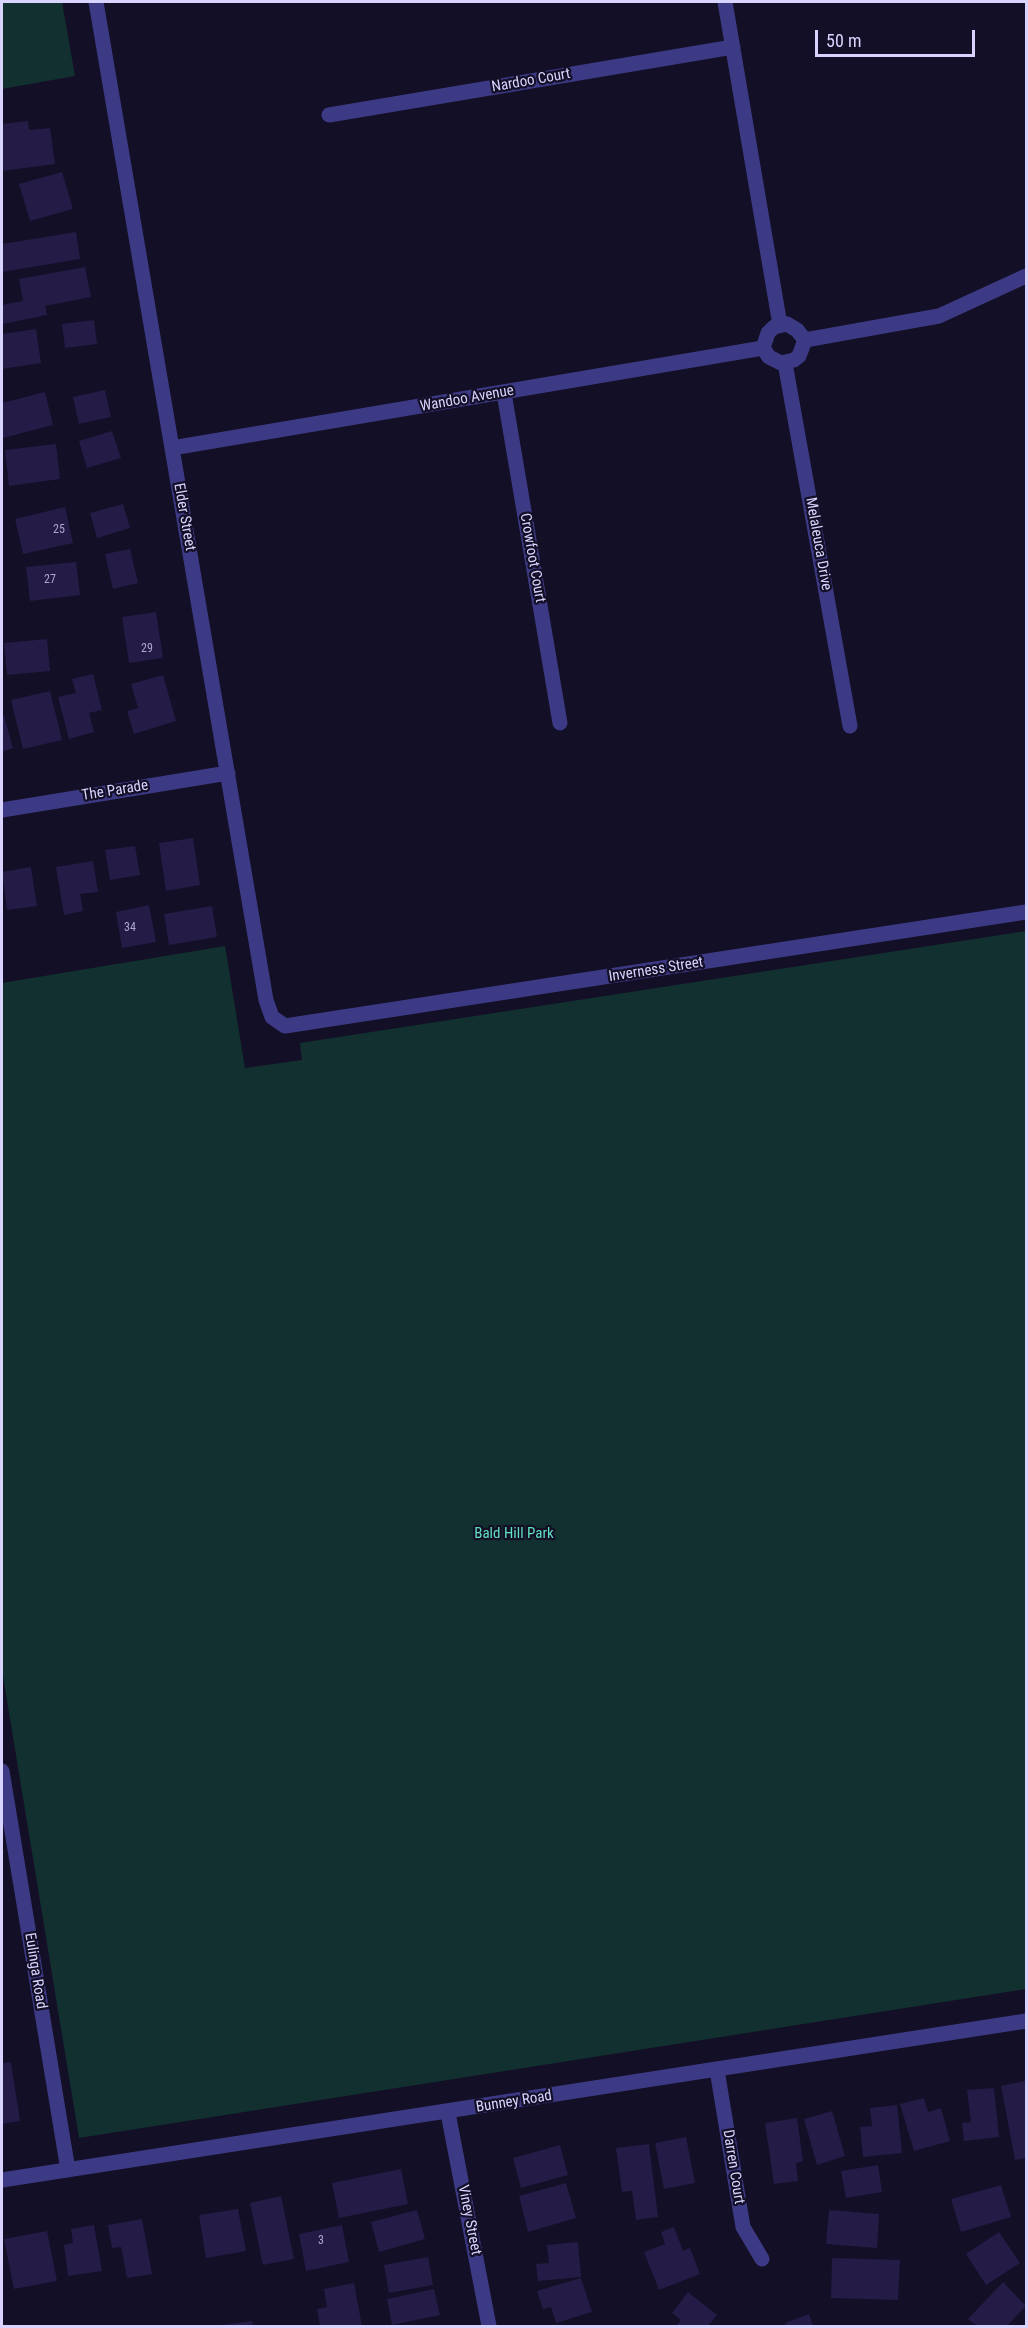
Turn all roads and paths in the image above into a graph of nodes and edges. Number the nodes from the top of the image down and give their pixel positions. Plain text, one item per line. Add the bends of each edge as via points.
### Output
1 (96, 2) edge
2 (725, 2) edge
3 (733, 47) junction
4 (329, 115) dead end
5 (1026, 276) edge
6 (780, 325) junction
7 (805, 340) junction
8 (763, 348) junction
9 (785, 363) junction
10 (504, 393) junction
11 (172, 448) junction
12 (560, 723) dead end
13 (850, 726) dead end
14 (228, 773) junction
15 (2, 810) edge
16 (1026, 912) edge
17 (285, 1026) joint
18 (2, 1771) edge
19 (1026, 2021) edge
20 (717, 2070) junction
21 (448, 2113) junction
22 (68, 2170) junction
23 (2, 2180) edge
24 (762, 2259) dead end
25 (489, 2326) edge

1 - 11 street, Elder Street
2 - 3 street
3 - 4 street, Nardoo Court
3 - 6 street
5 - 7 street via 939,316
6 - 7 street via 792,327
6 - 8 street via 768,333
7 - 9 street via 799,356
8 - 9 street via 769,357
8 - 10 street, Wandoo Avenue
9 - 13 street, Melaleuca Drive
10 - 11 street, Wandoo Avenue
10 - 12 street, Crowfoot Court
11 - 14 street, Elder Street
14 - 15 street, The Parade
14 - 17 street, Elder Street via 266,1000 272,1017
16 - 17 street, Inverness Street
18 - 22 street, Eulinga Road
19 - 20 street, Bunney Road
20 - 21 street, Bunney Road
20 - 24 street, Darren Court via 743,2227
21 - 22 street, Bunney Road
21 - 25 street, Viney Street
22 - 23 street, Bunney Road

